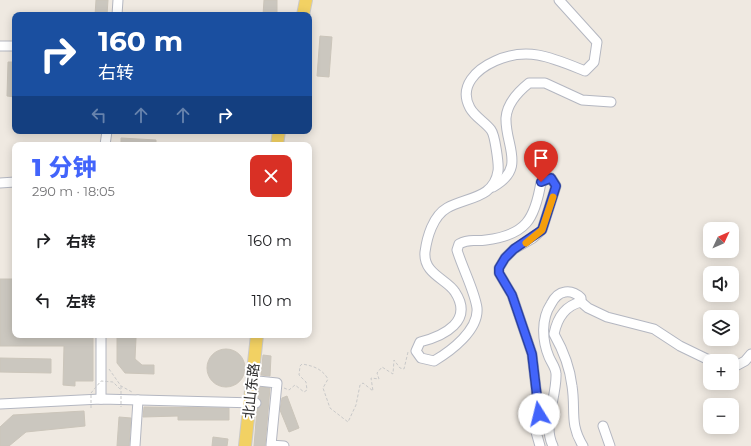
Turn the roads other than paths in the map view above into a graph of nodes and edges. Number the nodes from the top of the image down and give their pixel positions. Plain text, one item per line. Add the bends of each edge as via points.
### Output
1 (118, 0) edge
2 (300, 0) edge
3 (306, 0) edge
4 (559, 0) edge
5 (117, 12) edge
6 (298, 12) edge
7 (304, 12) edge
8 (0, 46) edge
9 (12, 46) edge
10 (611, 102) dead end
11 (0, 182) edge
12 (12, 182) edge
13 (492, 187) junction
14 (580, 302) junction
15 (101, 338) edge
16 (256, 338) edge
17 (263, 338) edge
18 (751, 354) edge
19 (703, 357) edge
20 (739, 364) edge
21 (258, 381) junction
22 (101, 399) junction
23 (138, 400) junction
24 (253, 403) junction
25 (0, 404) edge
26 (603, 426) dead end
27 (135, 446) edge
28 (245, 446) edge
29 (251, 446) edge
30 (284, 446) edge
31 (540, 446) edge
32 (553, 446) edge
33 (583, 446) edge
34 (610, 446) edge

1 - 5 street
2 - 6 main road
3 - 7 main road
4 - 13 street via 597,42 594,62 584,71 531,53 506,56 478,70 469,82 467,97 470,107 492,131 495,141 498,170
8 - 9 street
10 - 13 street via 582,100 545,84 529,83 518,91 506,117 512,166 507,176
11 - 12 street
13 - 31 street via 484,194 447,208 434,222 425,254 427,263 439,278 455,290 459,300 459,319 454,327 434,339 420,342 416,351 421,358 434,361 468,334 474,320 477,308 457,250 459,244 467,240 503,237 521,228 535,212 541,182 551,178 556,186 542,230 514,249 499,268 499,273 512,295 532,354 539,414 536,432
14 - 19 street via 607,317 654,328 680,346
14 - 32 street via 581,298 577,294 560,293 548,308 545,318 544,334 548,355 556,371 549,430
14 - 33 street via 572,304 560,315 554,334 566,361 572,385 575,431
15 - 22 street
16 - 24 main road, 北山东路
17 - 21 main road, 北山东路
18 - 20 street
21 - 24 main road, 北山东路
21 - 30 street via 277,383 271,445
22 - 23 street
22 - 25 street
23 - 24 street
23 - 27 street
24 - 28 main road, 北山东路
24 - 29 main road, 北山东路
26 - 34 street

